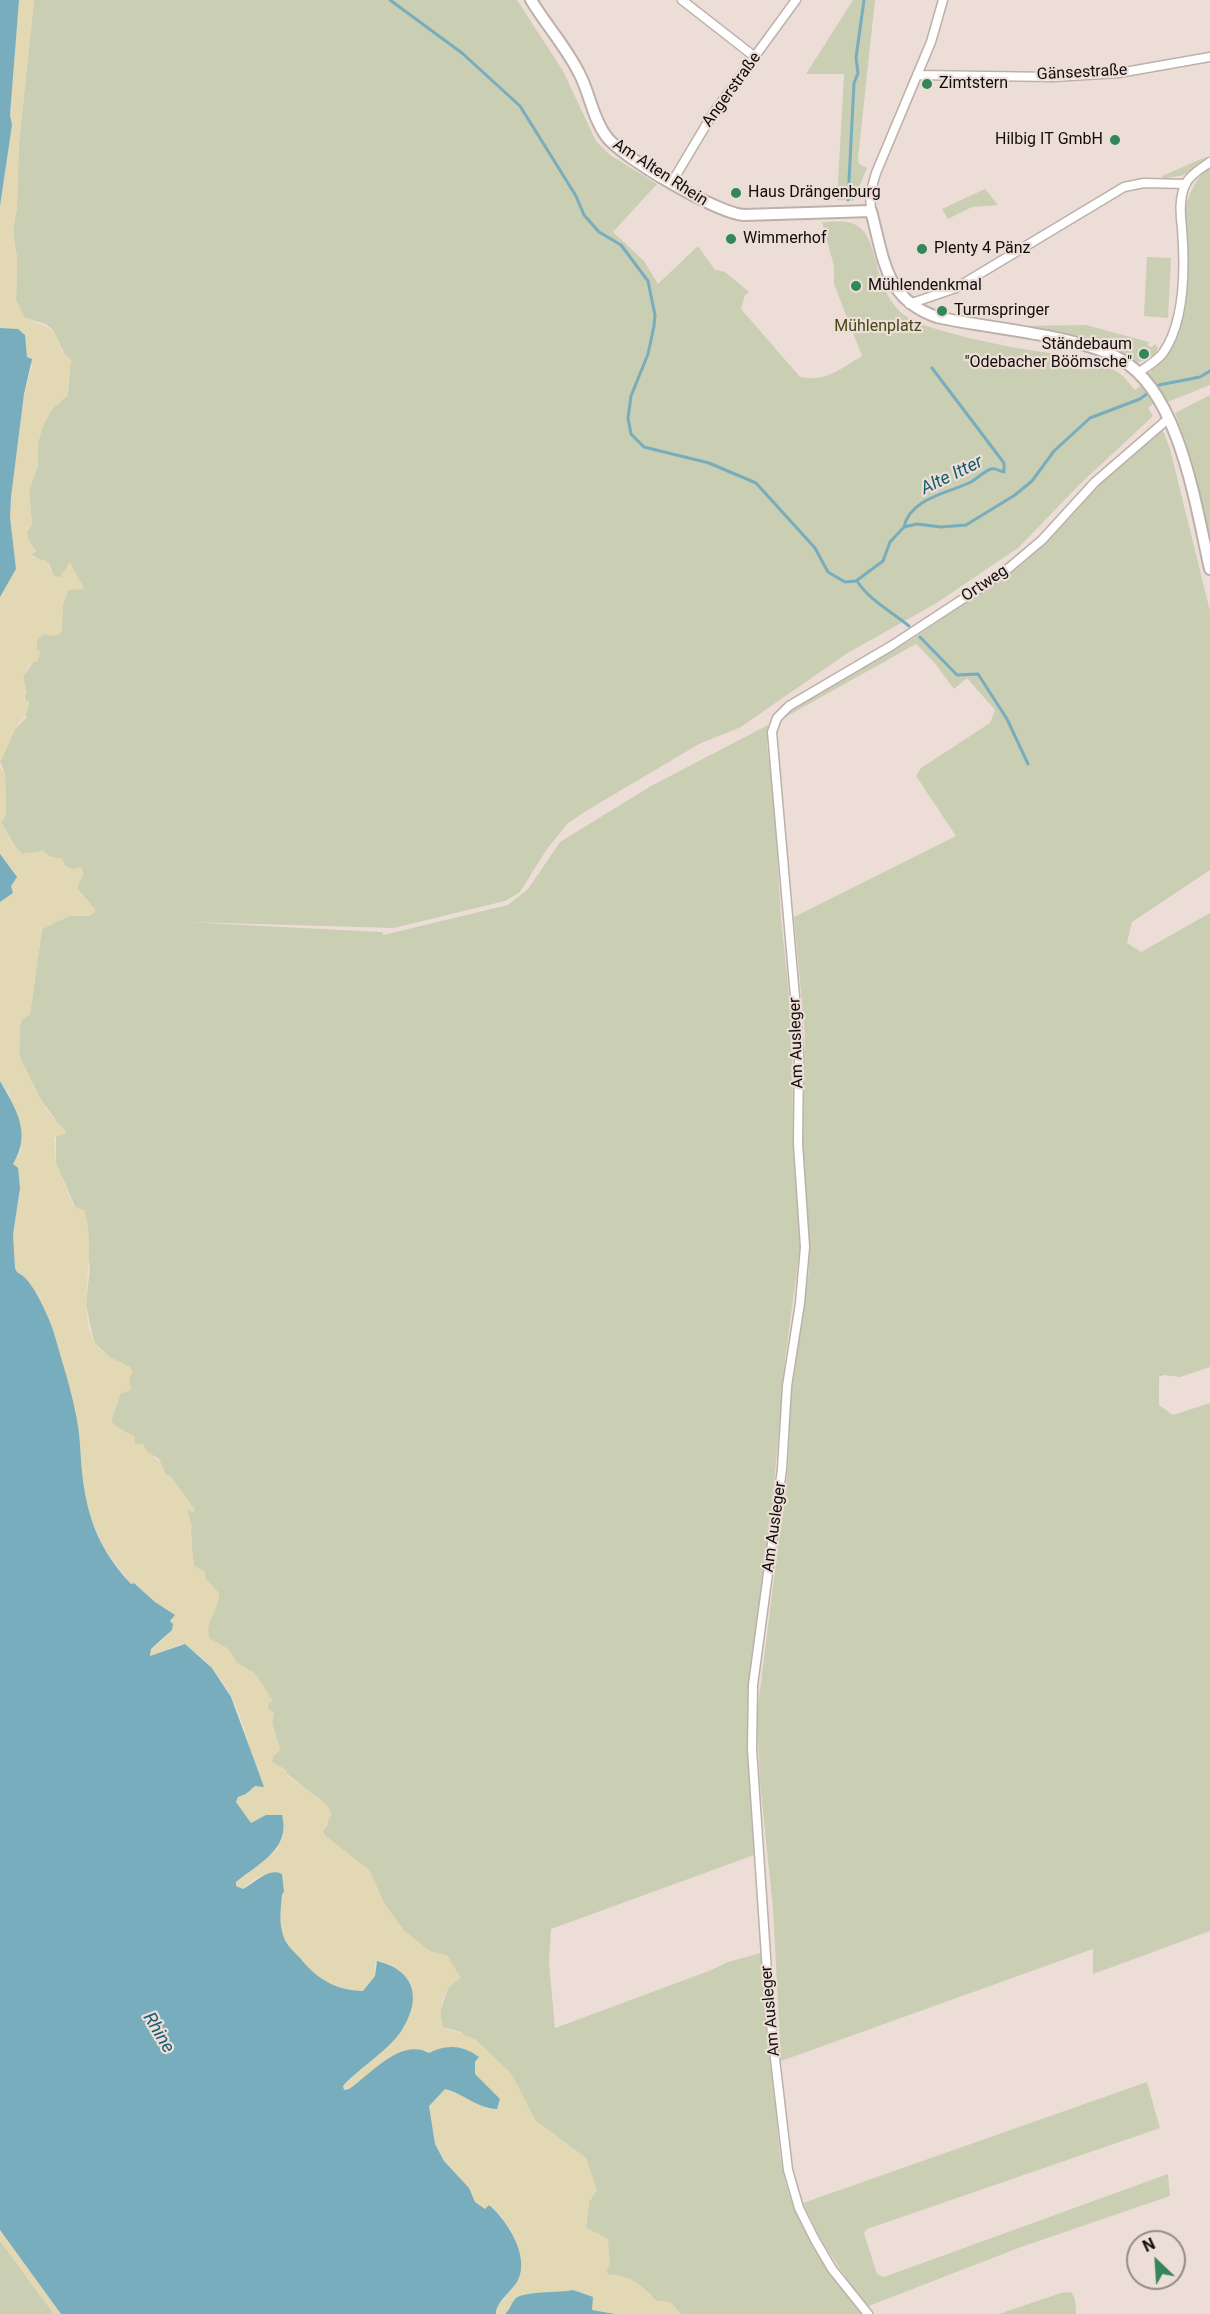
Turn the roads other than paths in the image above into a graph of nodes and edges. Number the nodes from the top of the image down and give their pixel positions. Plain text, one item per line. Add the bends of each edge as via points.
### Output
1 (531, 0) edge
2 (682, 0) edge
3 (796, 0) edge
4 (944, 0) edge
5 (755, 57) junction
6 (1210, 57) edge
7 (916, 75) junction
8 (1210, 162) edge
9 (672, 182) junction
10 (1186, 184) junction
11 (871, 211) junction
12 (909, 304) junction
13 (1140, 376) junction
14 (1168, 418) junction
15 (1210, 569) edge
16 (777, 718) joint
17 (868, 2314) edge

1 - 9 street, Am Alten Rhein via 578,71 607,139
2 - 5 street
3 - 5 street, Angerstraße
4 - 7 street
5 - 9 street, Angerstraße via 712,115
6 - 7 street, Gänsestraße via 1119,73 1060,77
7 - 11 street via 874,177
8 - 10 street
9 - 11 street, Am Alten Rhein via 734,215
10 - 12 street via 1144,183 1124,187 956,288
10 - 13 street via 1179,214 1181,303 1162,353
11 - 12 street via 890,280
12 - 13 street via 937,318 1095,349 1121,360
13 - 14 street
14 - 15 street via 1183,453
14 - 16 street, Ortweg via 1095,482 1042,540 1004,572 891,646 797,701
16 - 17 street, Am Ausleger via 772,746 796,1008 798,1144 805,1247 787,1386 780,1490 753,1685 752,1749 770,2016 788,2170 799,2208 815,2240 832,2269

